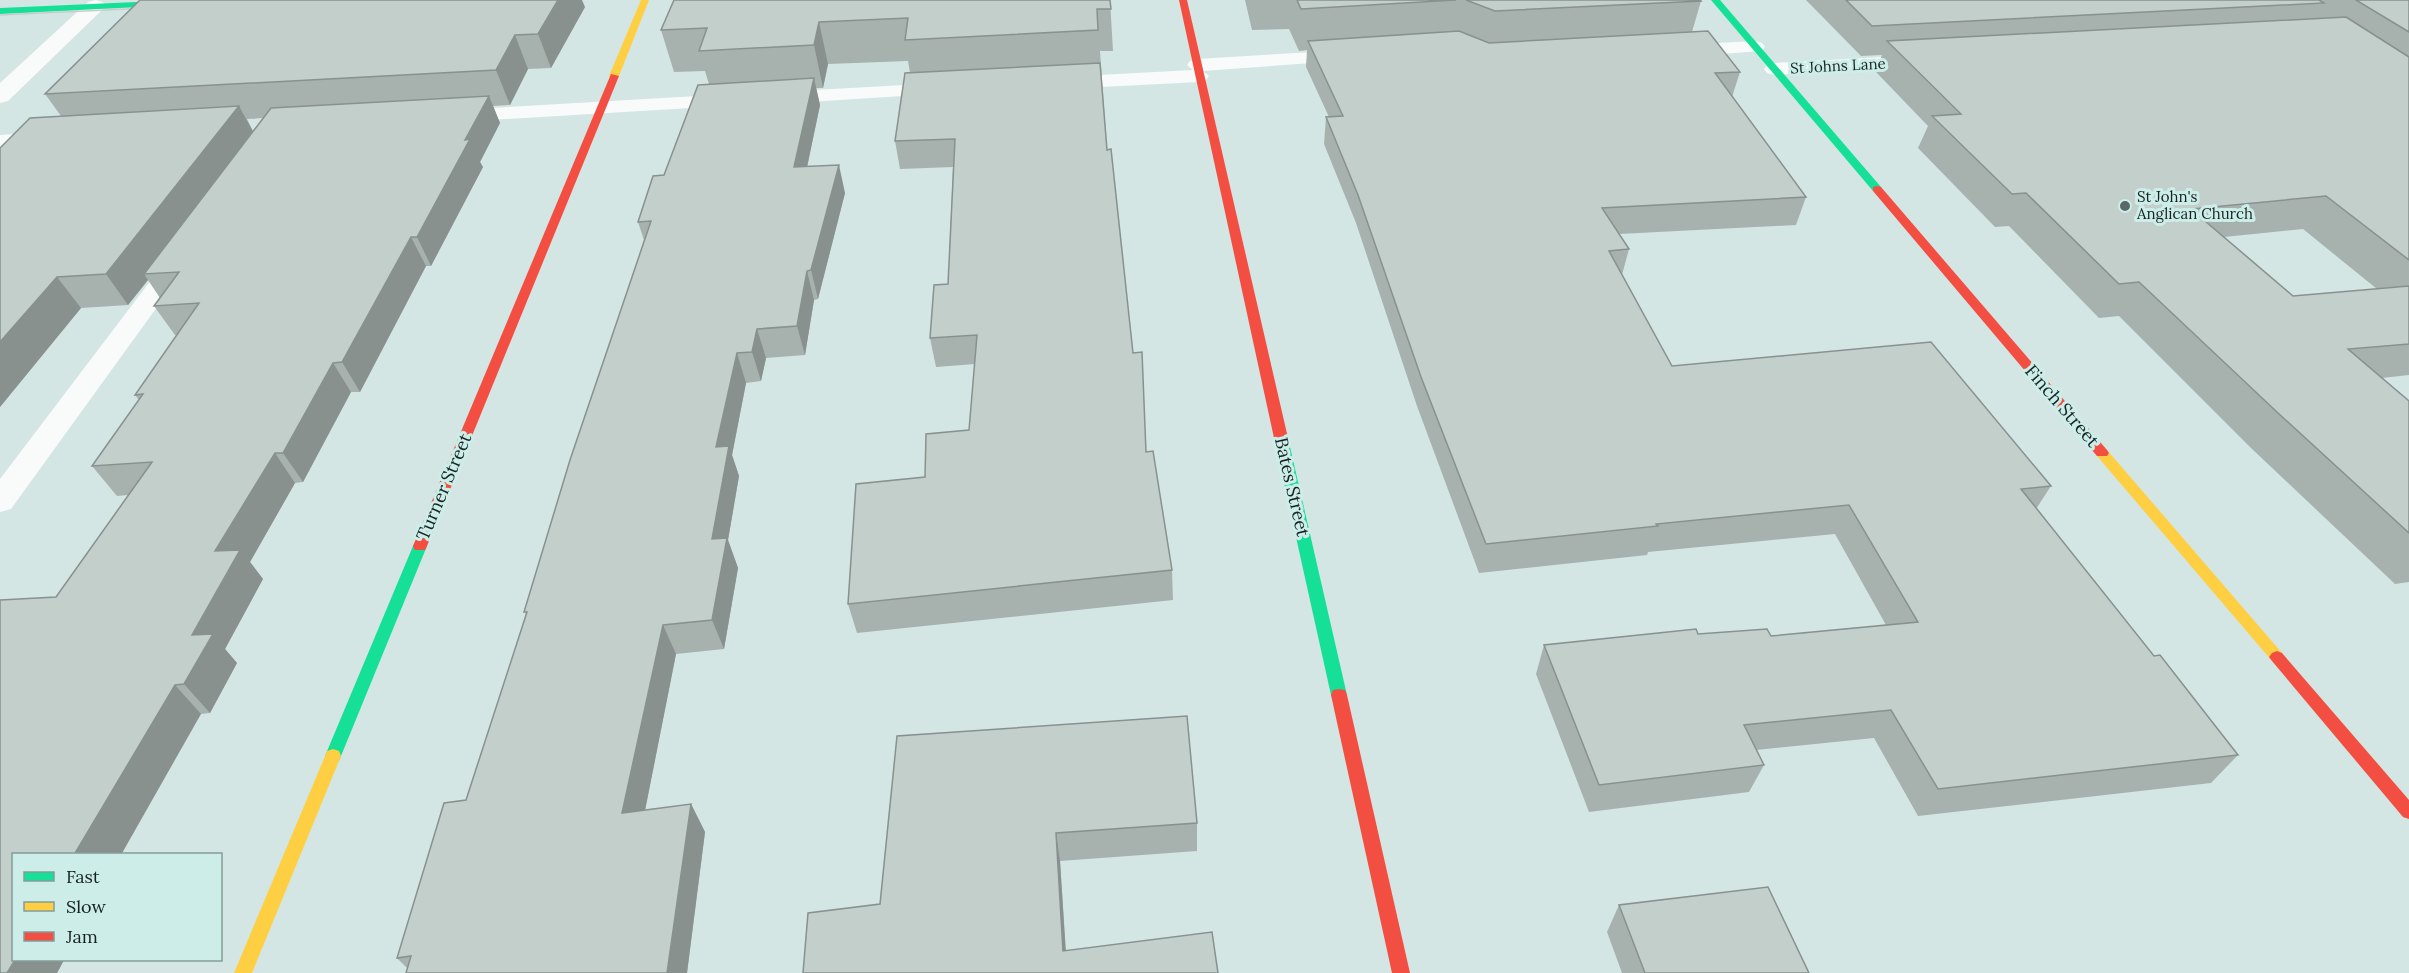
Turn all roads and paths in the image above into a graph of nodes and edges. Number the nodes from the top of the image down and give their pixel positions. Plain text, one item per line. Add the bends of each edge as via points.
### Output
1 (645, 0) edge
2 (1182, 0) edge
3 (1715, 0) edge
4 (195, 2) edge
5 (95, 6) junction
6 (0, 11) edge
7 (1755, 47) junction
8 (1658, 52) edge
9 (1365, 55) edge
10 (1942, 60) edge
11 (1774, 69) junction
12 (1198, 70) junction
13 (1045, 84) edge
14 (962, 88) edge
15 (0, 96) edge
16 (601, 107) junction
17 (432, 118) edge
18 (63, 138) edge
19 (0, 142) edge
20 (192, 242) edge
21 (0, 501) edge
22 (2409, 812) edge
23 (243, 973) edge
24 (1401, 973) edge

1 - 16 street, Turner Street
2 - 12 street, Bates Street
3 - 7 street, Finch Street
4 - 5 street
5 - 6 street
5 - 15 street
7 - 8 lane
7 - 11 street, Finch Street
9 - 12 lane
10 - 11 lane, St Johns Lane
11 - 22 street, Finch Street
12 - 13 lane
12 - 24 street, Bates Street
14 - 16 lane
16 - 17 lane
16 - 23 street, Turner Street
18 - 19 lane
20 - 21 lane

